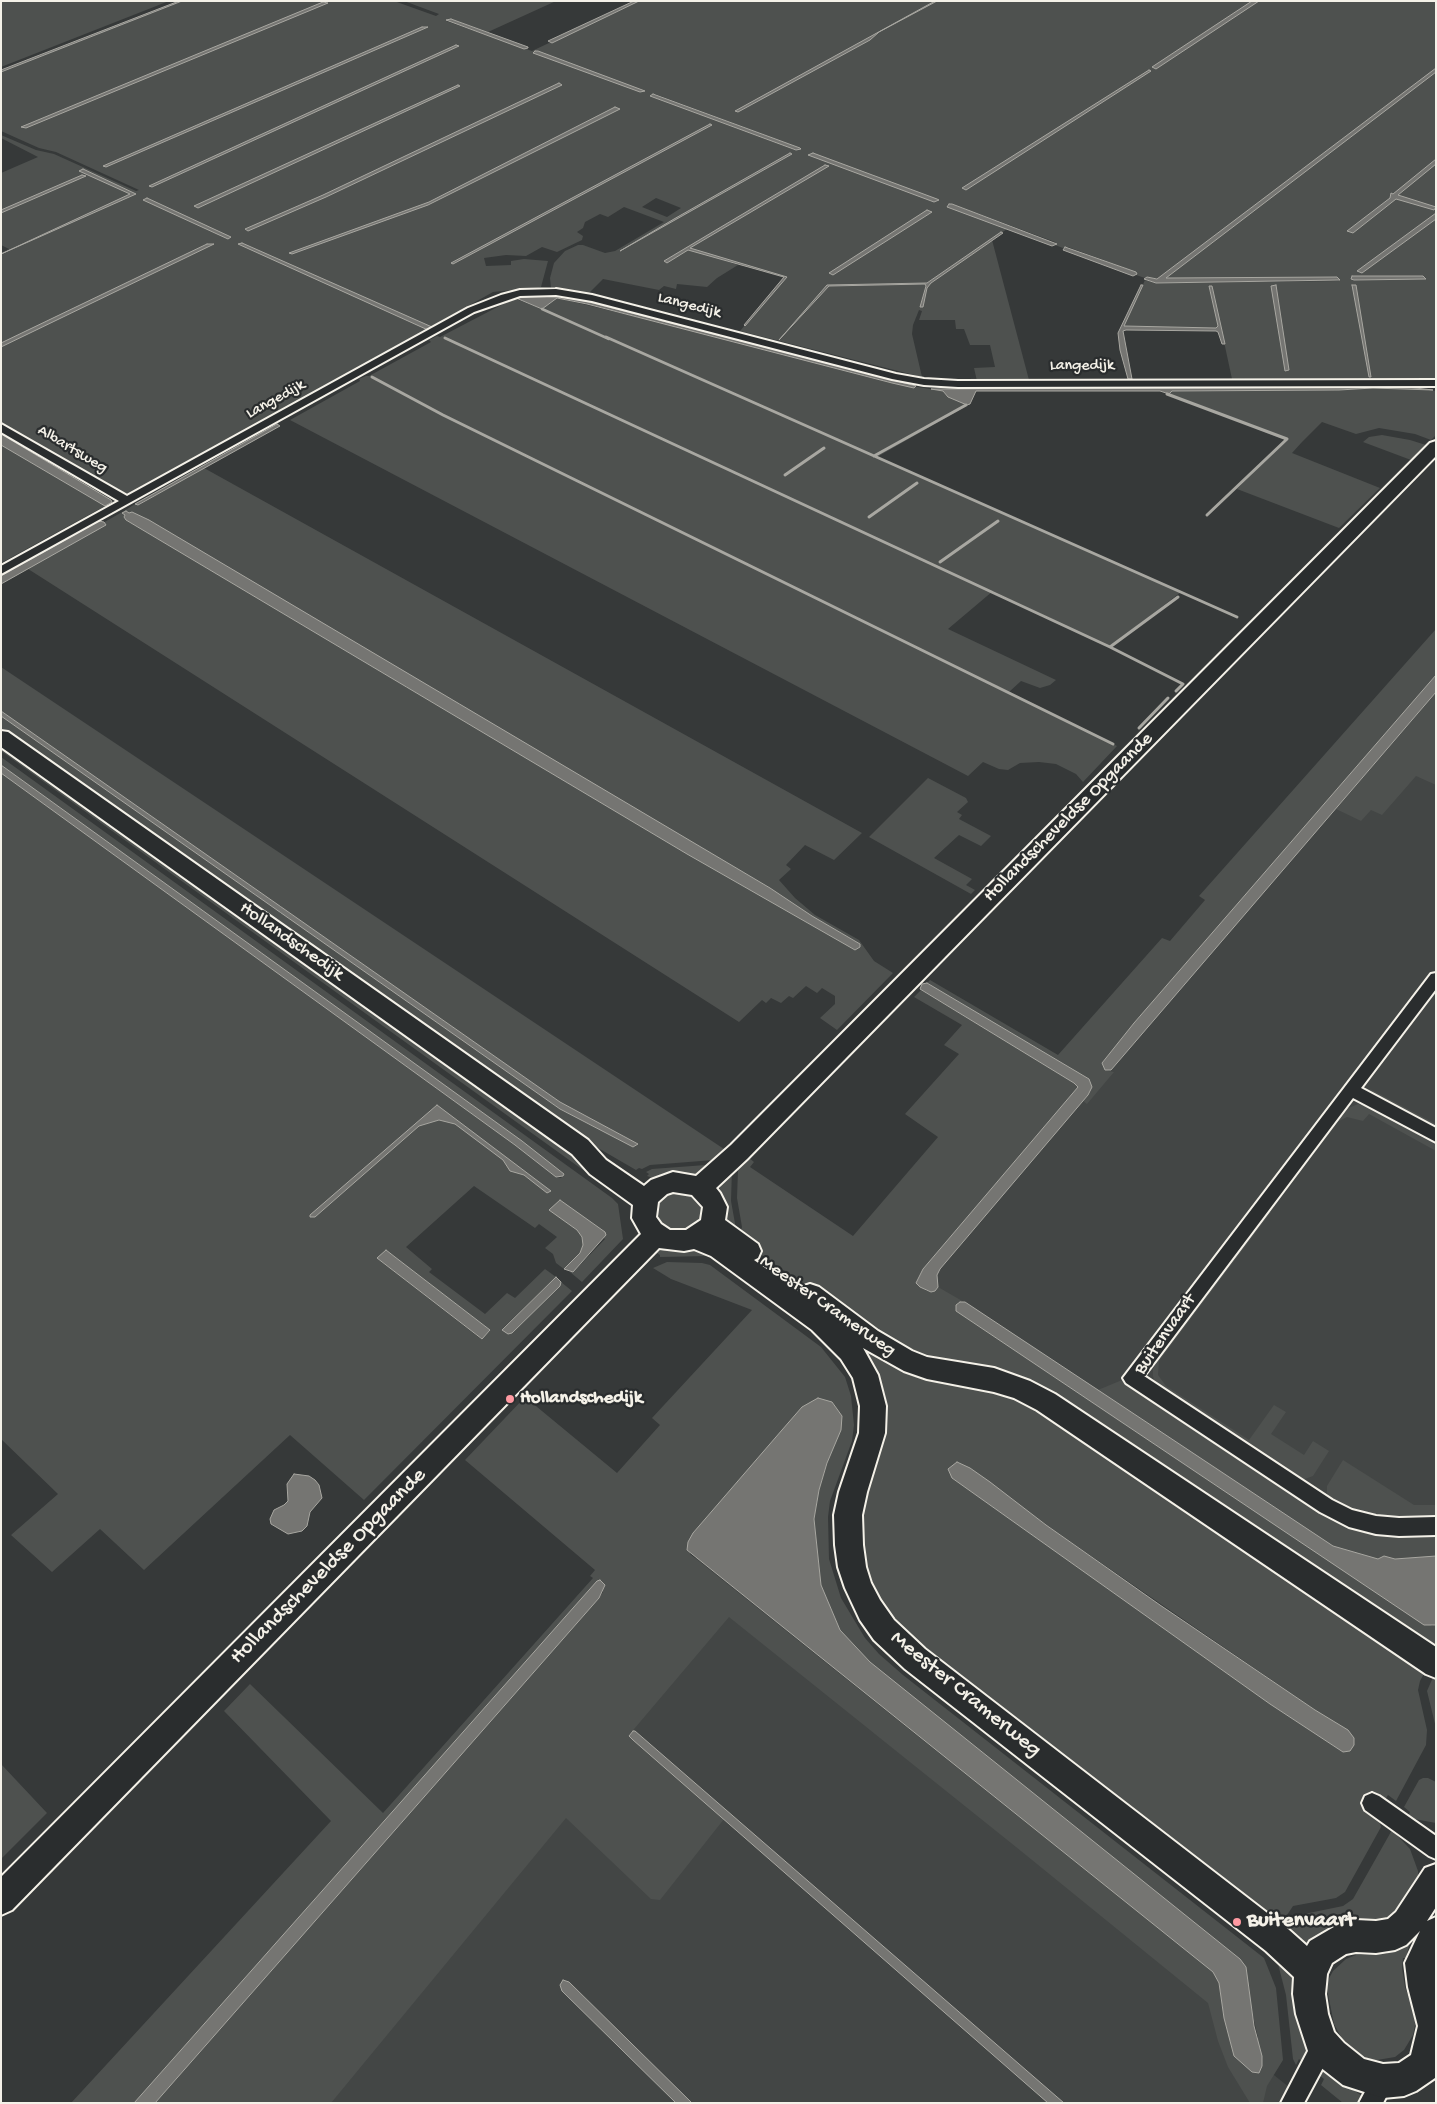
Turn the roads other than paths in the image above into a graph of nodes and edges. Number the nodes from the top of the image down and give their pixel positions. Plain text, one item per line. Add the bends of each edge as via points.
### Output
1 (1436, 383) edge
2 (1, 427) edge
3 (1436, 446) edge
4 (127, 501) junction
5 (1, 571) edge
6 (1, 737) edge
7 (1436, 978) edge
8 (1351, 1090) junction
9 (1436, 1136) edge
10 (700, 1187) junction
11 (653, 1194) junction
12 (704, 1231) junction
13 (656, 1234) junction
14 (1436, 1526) edge
15 (1436, 1664) edge
16 (1372, 1803) dead end
17 (1436, 1848) edge
18 (1436, 1879) edge
19 (1, 1899) edge
20 (1436, 1933) edge
21 (1311, 1971) junction
22 (1321, 2042) junction
23 (1429, 2068) edge
24 (1376, 2092) edge
25 (1292, 2103) edge

1 - 4 street, Langedijk via 924,382 592,298 556,292 520,293 471,310
2 - 4 street, Albartsweg
3 - 10 main road, Hollandscheveldse Opgaande via 739,1152
4 - 5 street, Langedijk
6 - 11 main road, Hollandschedijk via 580,1147 598,1167
7 - 8 street, Buitenvaart
8 - 9 street
8 - 14 street, Buitenvaart via 1132,1378 1349,1518 1376,1525
10 - 11 main road via 673,1182
10 - 12 main road via 715,1208
11 - 13 main road via 643,1210 647,1225
12 - 13 main road via 684,1242
12 - 15 main road, Meester Cramerweg via 894,1355 927,1368 994,1380 1021,1389 1053,1406
12 - 21 main road, Meester Cramerweg via 720,1249 821,1322 850,1351 865,1375 873,1406 872,1433 848,1515 848,1545 859,1588 884,1630 915,1659 1277,1940
13 - 19 main road, Hollandscheveldse Opgaande
16 - 17 street
18 - 21 main road via 1412,1917 1395,1934 1339,1940 1321,1952
20 - 23 main road via 1424,1955 1421,1970 1434,2026
21 - 22 main road via 1309,1994
22 - 24 main road via 1332,2056
22 - 25 street
23 - 24 main road

